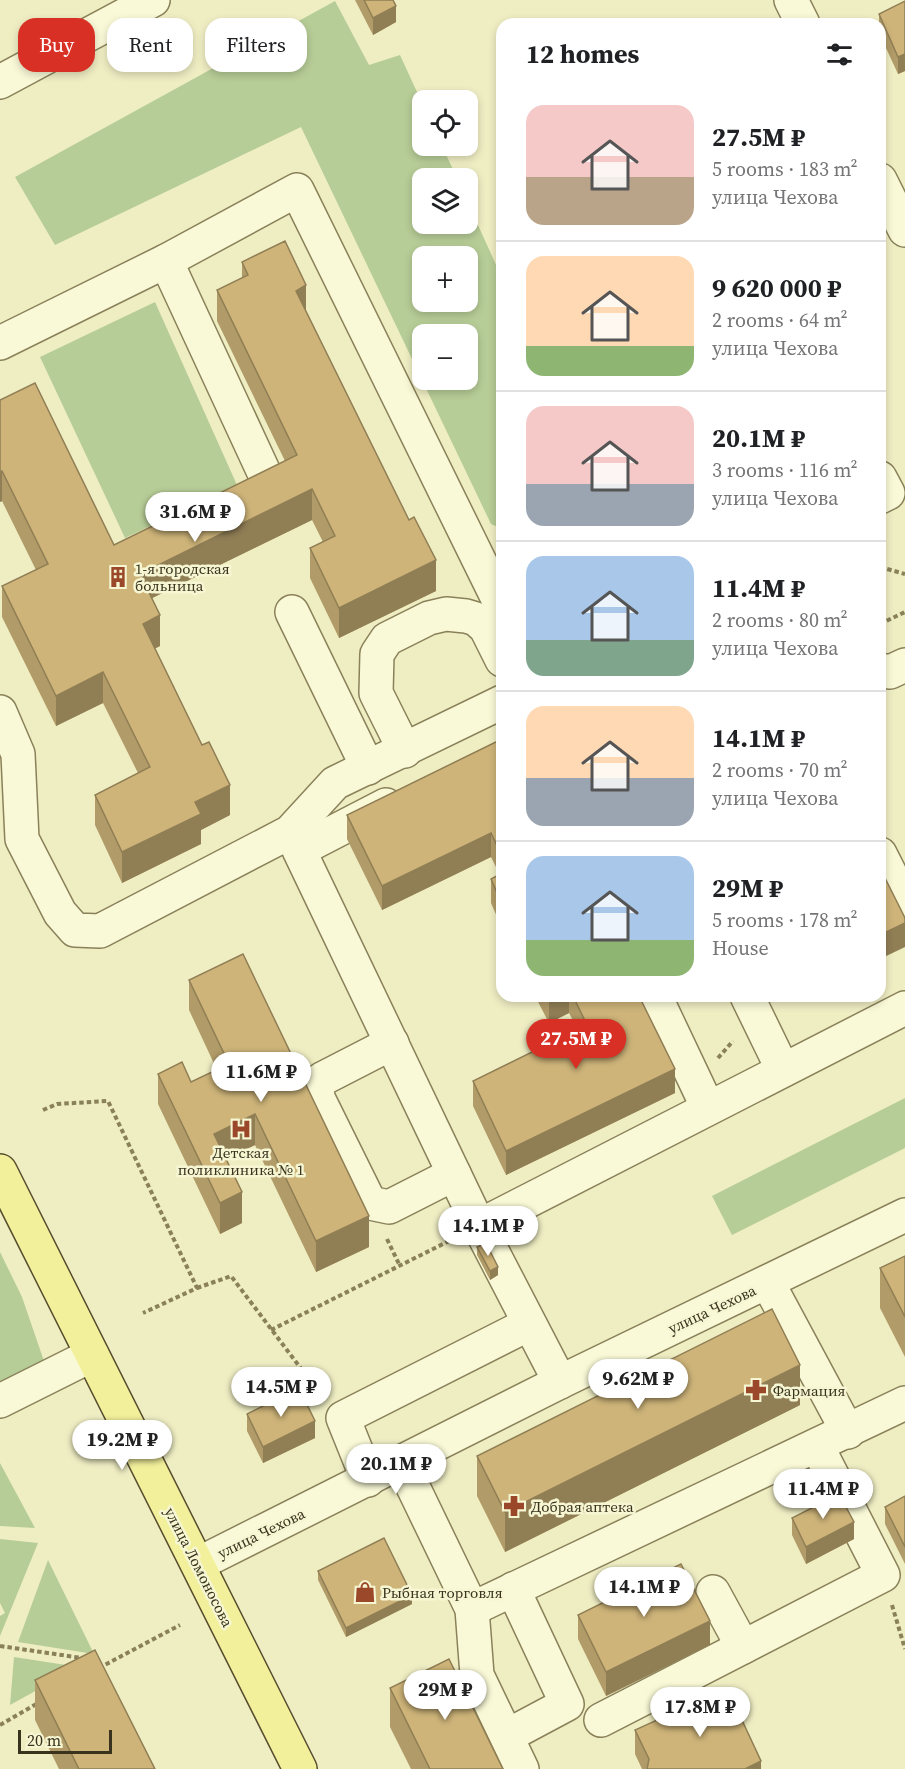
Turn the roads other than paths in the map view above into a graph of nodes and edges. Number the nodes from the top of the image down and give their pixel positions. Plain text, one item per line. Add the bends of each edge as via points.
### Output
1 (153, 0) edge
2 (791, 0) edge
3 (800, 18) edge
4 (0, 82) edge
5 (886, 192) edge
6 (905, 230) edge
7 (166, 261) junction
8 (0, 343) edge
9 (267, 479) edge
10 (496, 595) edge
11 (292, 612) dead end
12 (496, 648) edge
13 (905, 665) edge
14 (886, 671) edge
15 (496, 705) edge
16 (0, 712) edge
17 (405, 751) junction
18 (368, 768) junction
19 (415, 790) edge
20 (886, 866) edge
21 (905, 903) edge
22 (658, 1002) edge
23 (752, 1005) edge
24 (905, 1008) edge
25 (392, 1043) junction
26 (783, 1070) junction
27 (702, 1096) junction
28 (0, 1172) edge
29 (454, 1174) junction
30 (905, 1215) edge
31 (479, 1226) junction
32 (768, 1283) junction
33 (530, 1324) junction
34 (92, 1355) junction
35 (560, 1382) junction
36 (0, 1401) edge
37 (905, 1403) edge
38 (848, 1432) junction
39 (817, 1446) junction
40 (402, 1464) junction
41 (368, 1480) junction
42 (198, 1564) junction
43 (513, 1589) junction
44 (713, 1592) dead end
45 (472, 1609) junction
46 (743, 1647) junction
47 (601, 1720) dead end
48 (507, 1736) junction
49 (300, 1769) edge
50 (522, 1769) edge

1 - 4 street
2 - 3 street
5 - 6 street
7 - 8 street
7 - 9 street
7 - 10 street via 297,190
11 - 18 street
12 - 17 street via 477,619 446,614 387,639 377,654 376,693
13 - 14 street
15 - 17 street
16 - 18 street via 18,754 22,839 60,913 75,930 100,931 290,832 334,783
17 - 18 street
19 - 25 street via 299,850
20 - 21 street
22 - 27 street
23 - 26 street
24 - 26 street
25 - 29 street
25 - 29 street via 322,1079 317,1087 318,1098 370,1203 389,1208
26 - 27 street
27 - 31 street
28 - 34 main road, улица Ломоносова
29 - 31 street
30 - 32 street, улица Чехова
31 - 33 street
32 - 35 street, улица Чехова
32 - 38 street
33 - 35 street
33 - 41 street via 343,1418
34 - 36 street
34 - 42 main road, улица Ломоносова
35 - 40 street, улица Чехова
37 - 38 street
38 - 39 street
39 - 43 street
39 - 46 street via 883,1575
40 - 41 street, улица Чехова
40 - 45 street
41 - 42 street, улица Чехова
42 - 49 main road, улица Ломоносова
43 - 45 street
43 - 48 street via 567,1704
44 - 46 street
45 - 48 street via 477,1675
46 - 47 street
48 - 50 street

